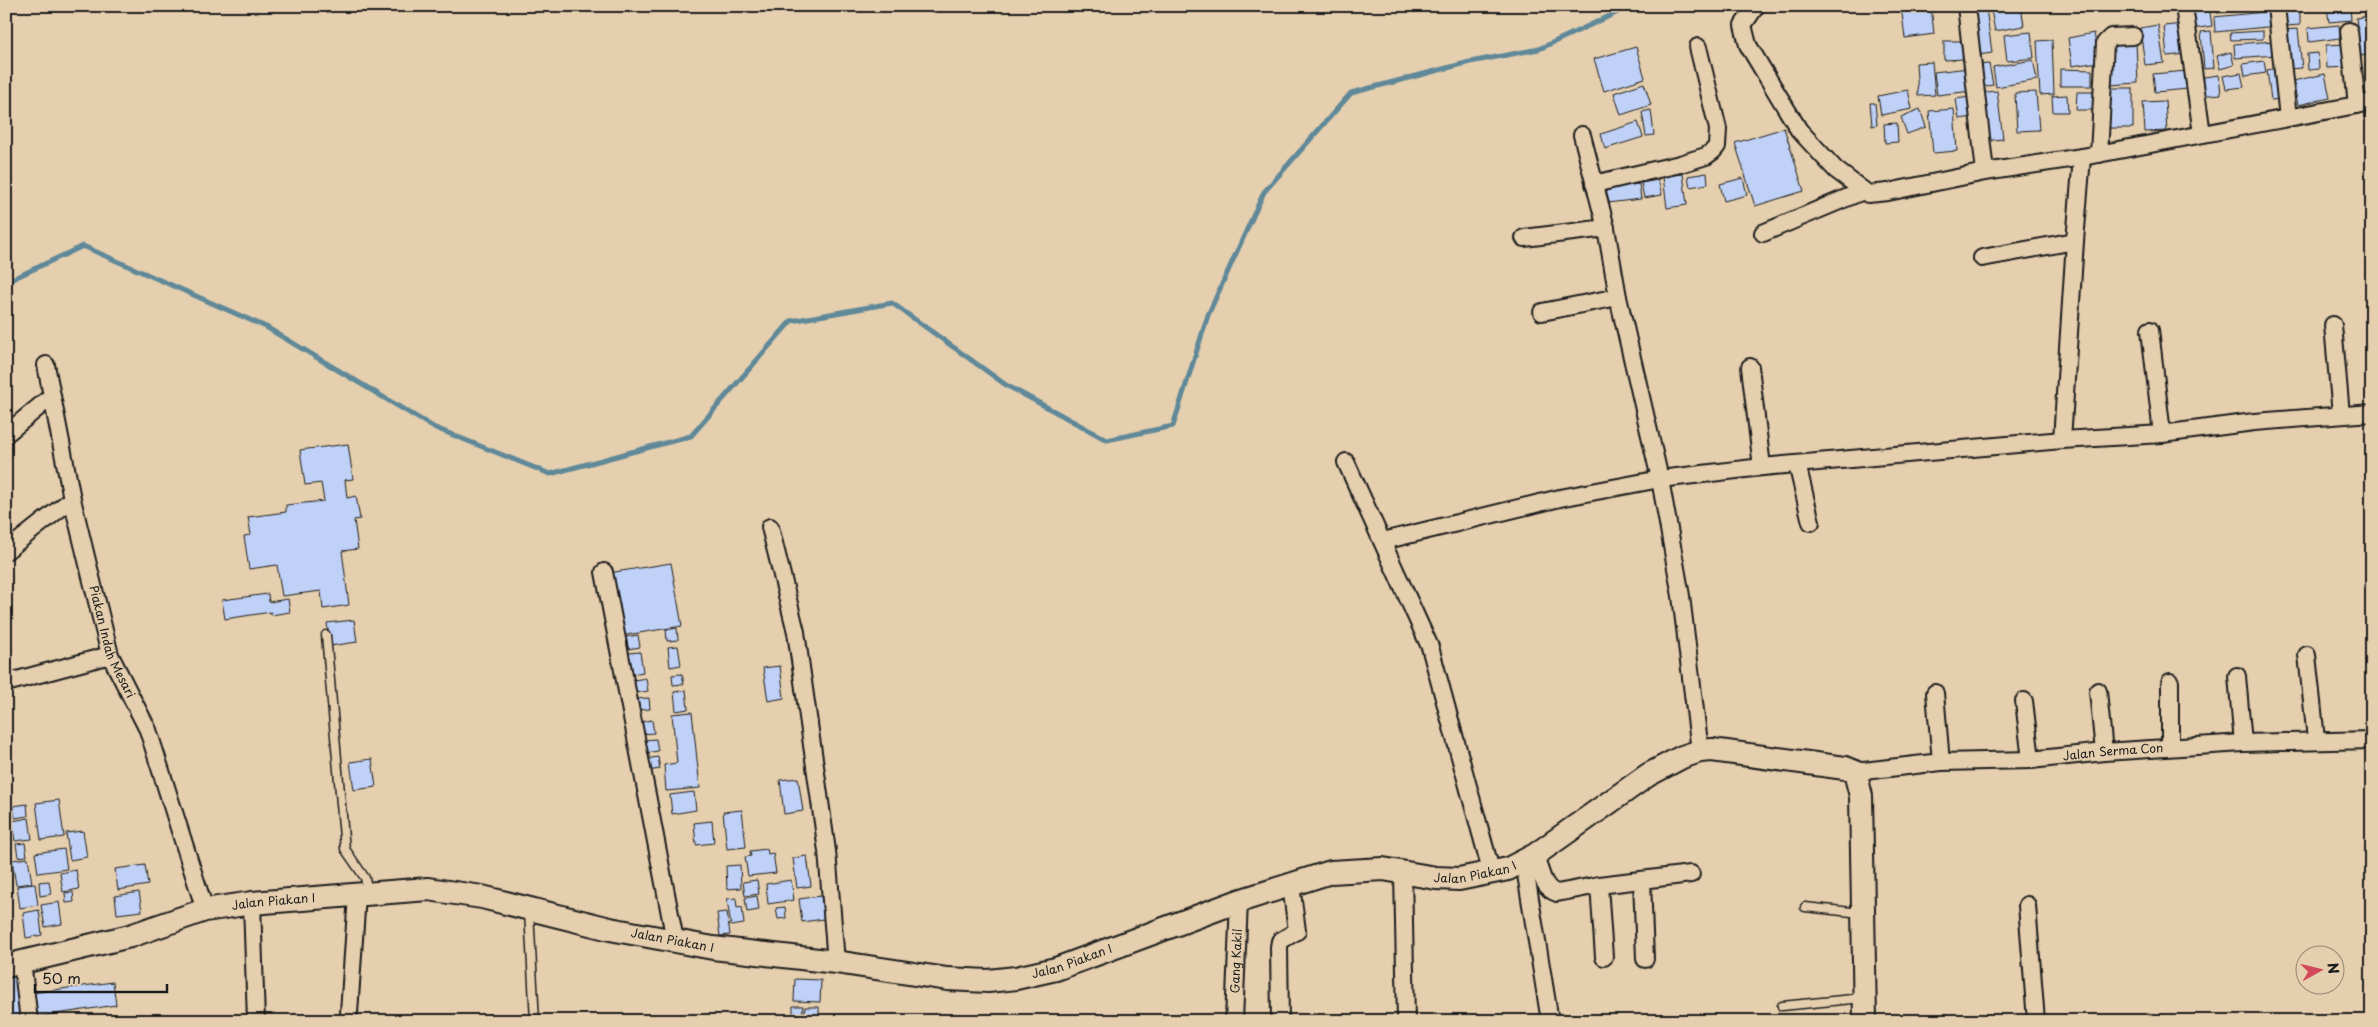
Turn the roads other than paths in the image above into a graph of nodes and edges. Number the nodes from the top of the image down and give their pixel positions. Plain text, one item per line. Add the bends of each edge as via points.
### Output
1 (1756, 6) edge
2 (1966, 6) edge
3 (2184, 6) edge
4 (2276, 6) edge
5 (2349, 31) dead end
6 (2133, 36) dead end
7 (1698, 47) dead end
8 (2365, 103) edge
9 (2288, 118) junction
10 (2202, 134) junction
11 (1582, 136) dead end
12 (2099, 154) junction
13 (2082, 157) junction
14 (1984, 172) junction
15 (1594, 184) junction
16 (1863, 191) junction
17 (1606, 228) junction
18 (1763, 232) dead end
19 (1524, 238) dead end
20 (2075, 241) junction
21 (1982, 258) dead end
22 (1618, 297) junction
23 (1542, 312) dead end
24 (2333, 325) dead end
25 (2150, 330) dead end
26 (46, 365) dead end
27 (1750, 367) dead end
28 (52, 396) junction
29 (2372, 413) edge
30 (2340, 415) junction
31 (6, 434) edge
32 (2162, 434) junction
33 (2062, 440) junction
34 (1346, 462) dead end
35 (1797, 464) junction
36 (1762, 467) junction
37 (1660, 479) junction
38 (72, 499) junction
39 (1811, 522) dead end
40 (770, 527) dead end
41 (1383, 541) junction
42 (6, 551) edge
43 (604, 572) dead end
44 (326, 635) dead end
45 (110, 655) junction
46 (2307, 655) dead end
47 (2237, 676) dead end
48 (2170, 682) dead end
49 (6, 683) edge
50 (2098, 691) dead end
51 (1935, 693) dead end
52 (2024, 701) dead end
53 (2316, 740) junction
54 (2372, 740) edge
55 (2243, 743) junction
56 (2170, 747) junction
57 (1700, 751) junction
58 (2104, 752) junction
59 (2031, 760) junction
60 (1941, 762) junction
61 (1854, 772) junction
62 (1530, 858) junction
63 (1404, 873) junction
64 (1492, 874) junction
65 (1691, 874) dead end
66 (1642, 880) junction
67 (1291, 885) junction
68 (1599, 885) junction
69 (363, 894) junction
70 (1239, 901) junction
71 (252, 903) junction
72 (2026, 905) dead end
73 (529, 908) junction
74 (1804, 908) dead end
75 (205, 910) junction
76 (1863, 913) junction
77 (675, 940) junction
78 (1604, 957) dead end
79 (1645, 959) dead end
80 (836, 962) junction
81 (14, 963) edge
82 (1864, 998) junction
83 (1782, 1006) dead end
84 (349, 1013) dead end
85 (30, 1021) edge
86 (256, 1021) edge
87 (536, 1021) edge
88 (1234, 1021) edge
89 (1280, 1021) edge
90 (1406, 1021) edge
91 (1550, 1021) edge
92 (1865, 1021) edge
93 (2036, 1021) edge

1 - 16 street via 1743,25 1748,46 1799,130 1836,170
2 - 14 street
3 - 10 street
4 - 9 street
5 - 8 street
6 - 12 street via 2111,37 2105,43
7 - 15 street via 1718,129 1717,146 1706,156
8 - 9 street
9 - 10 street
10 - 12 street
11 - 15 street
12 - 13 street
13 - 14 street
13 - 20 street
14 - 16 street via 1873,195
15 - 17 street
16 - 18 street
17 - 19 street
17 - 22 street
20 - 21 street
20 - 33 street
22 - 23 street
22 - 37 street
24 - 30 street
25 - 32 street
26 - 28 street, Piakan Indah Mesari
27 - 36 street
28 - 31 street
28 - 38 street, Piakan Indah Mesari
29 - 30 street
30 - 32 street
32 - 33 street
33 - 35 street
34 - 41 street
35 - 36 street
35 - 39 street
36 - 37 street
37 - 41 street via 1560,498
37 - 57 street via 1681,596
38 - 42 street
38 - 45 street, Piakan Indah Mesari
40 - 80 street via 796,632 826,851
41 - 64 street via 1430,647
43 - 77 street
44 - 69 lane via 345,849 365,878
45 - 49 street
45 - 75 street, Piakan Indah Mesari via 148,730
46 - 53 street
47 - 55 street
48 - 56 street
50 - 58 street
51 - 60 street
52 - 59 street
53 - 54 street, Jalan Serma Con
53 - 55 street, Jalan Serma Con
55 - 56 street, Jalan Serma Con
56 - 58 street, Jalan Serma Con
57 - 61 street, Jalan Piakan I via 1762,756
57 - 62 street, Jalan Piakan I via 1648,775
58 - 59 street, Jalan Serma Con
59 - 60 street, Jalan Serma Con
60 - 61 street, Jalan Serma Con
61 - 76 street via 1862,796
62 - 64 street, Jalan Piakan I
62 - 68 street via 1551,891 1557,893
62 - 91 street
63 - 64 street, Jalan Piakan I via 1459,879
63 - 67 street, Jalan Piakan I via 1383,869 1331,872
63 - 90 street
65 - 66 street
66 - 68 street
66 - 79 street
67 - 70 street, Jalan Piakan I
67 - 89 street via 1297,931 1280,942 1279,947
68 - 78 street
69 - 71 street, Jalan Piakan I
69 - 73 street, Jalan Piakan I via 443,890
69 - 84 street
70 - 80 street, Jalan Piakan I via 1037,975 988,981 947,979
70 - 88 street, Gang Kakil
71 - 75 street, Jalan Piakan I
71 - 86 street
72 - 93 street
73 - 77 street, Jalan Piakan I via 610,929
73 - 87 lane
74 - 76 lane
75 - 81 street, Jalan Piakan I via 130,936
76 - 82 street
77 - 80 street, Jalan Piakan I via 713,948
81 - 85 street
82 - 83 lane
82 - 92 street

